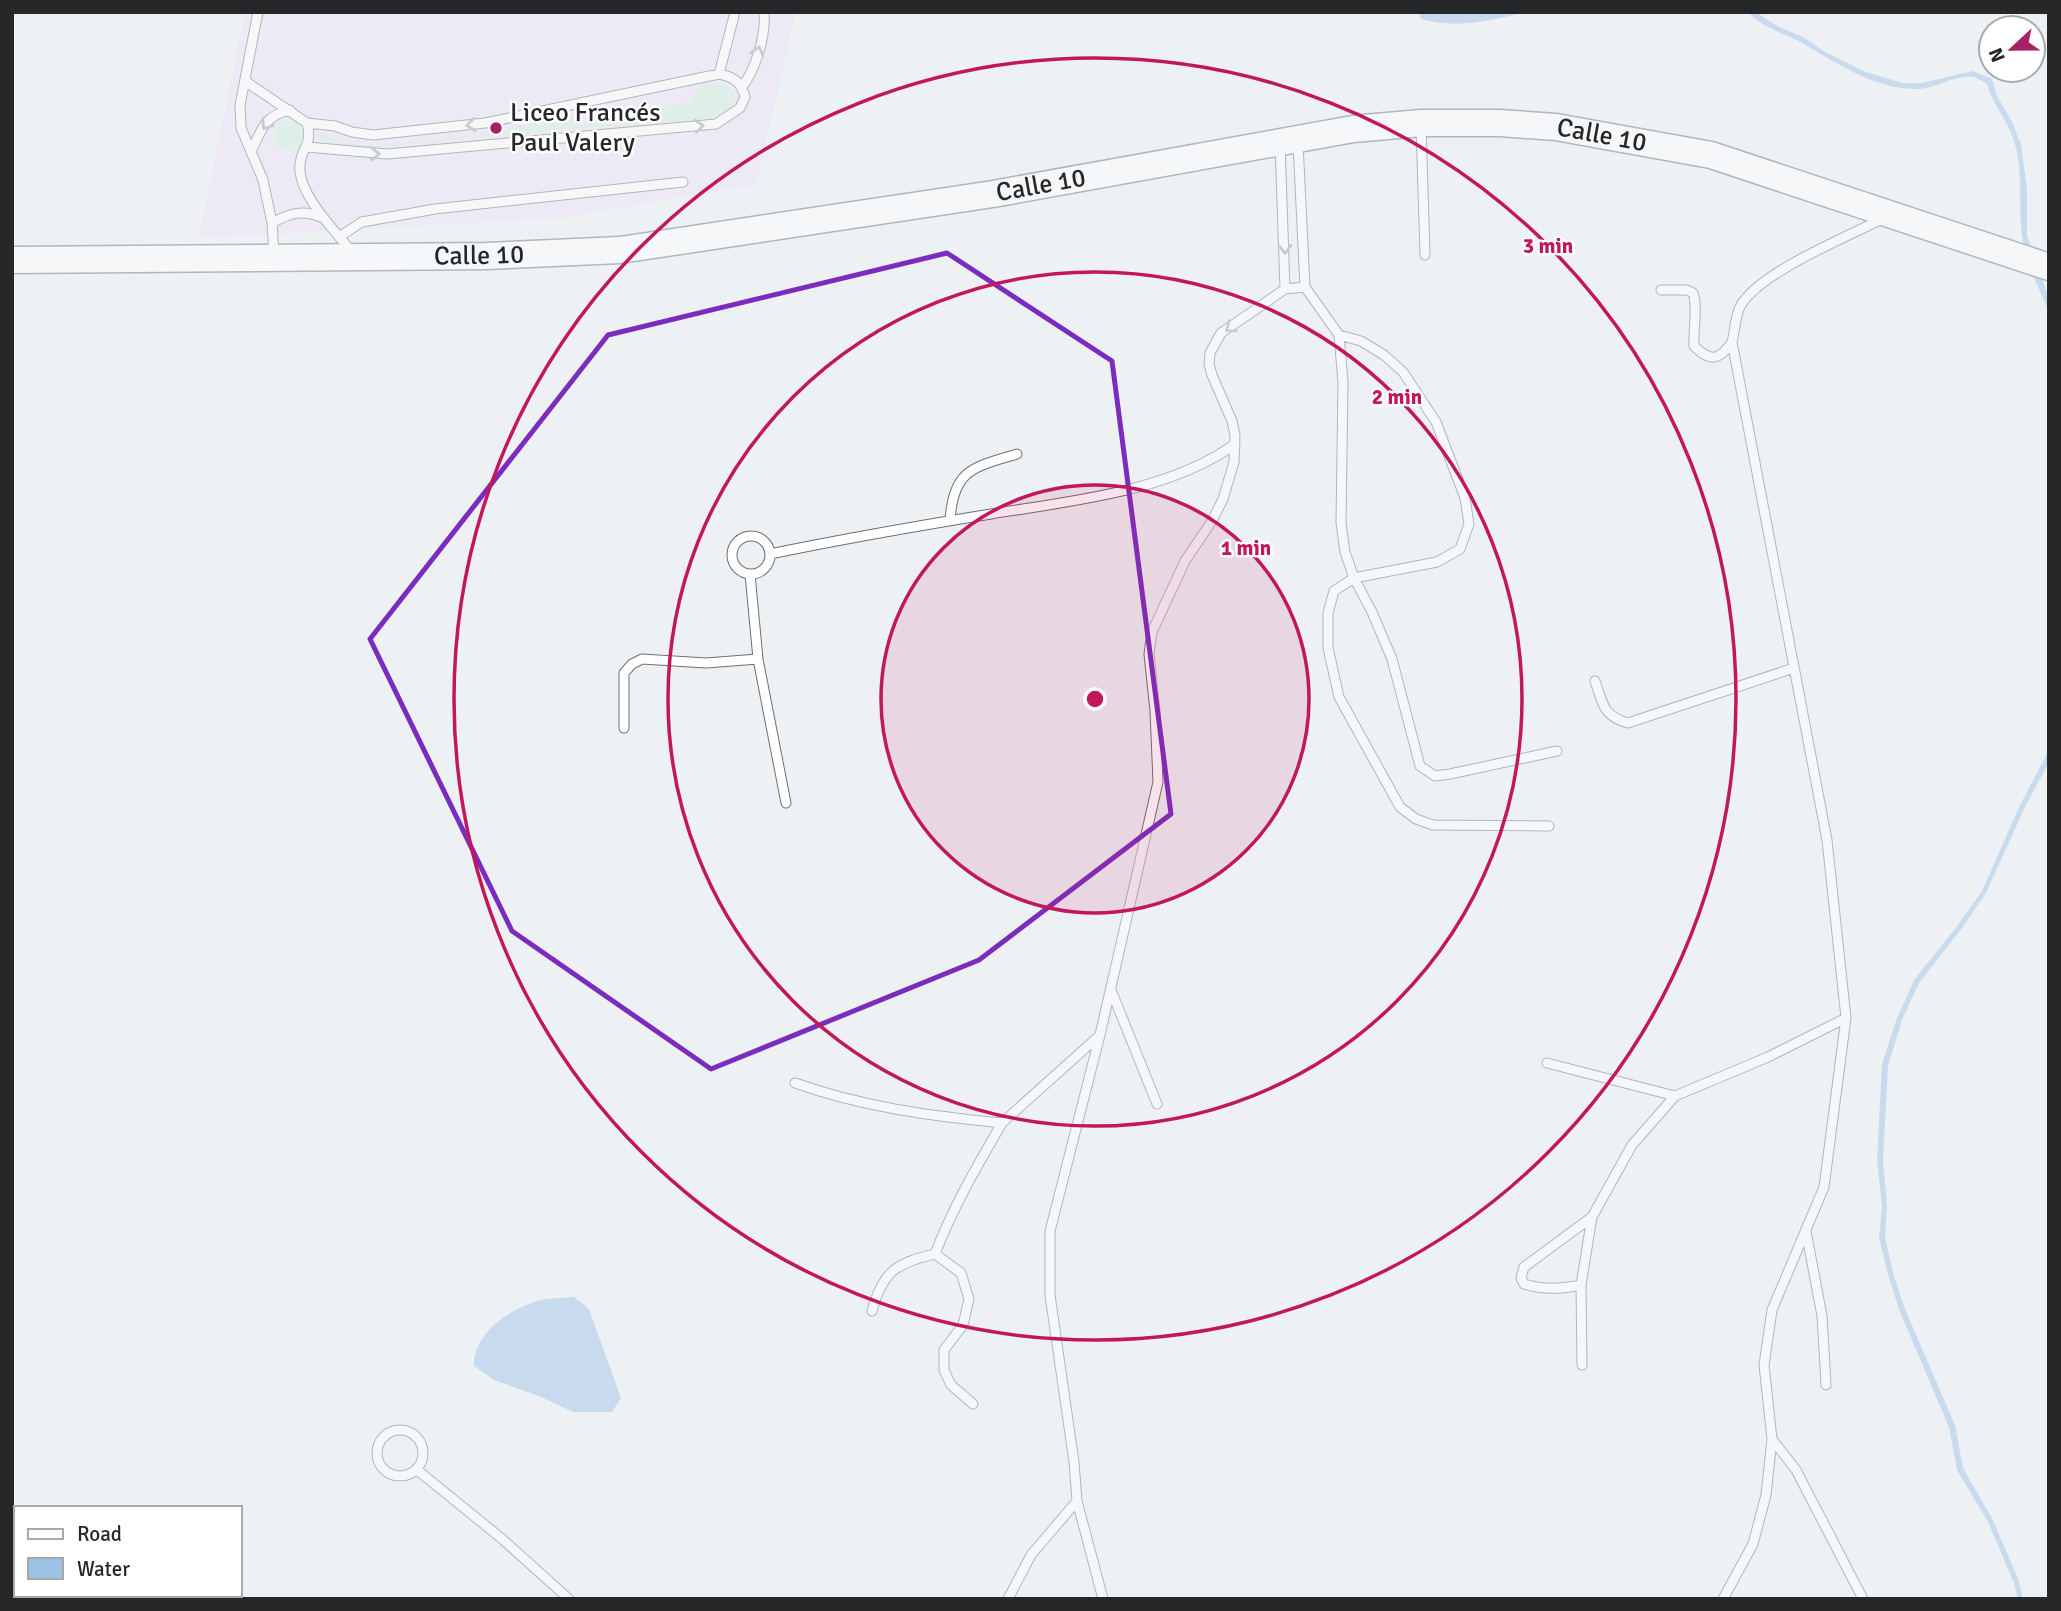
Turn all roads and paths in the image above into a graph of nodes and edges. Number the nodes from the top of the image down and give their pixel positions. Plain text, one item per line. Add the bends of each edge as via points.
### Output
1 (258, 12) edge
2 (735, 12) edge
3 (764, 12) edge
4 (719, 74) junction
5 (245, 81) junction
6 (742, 86) junction
7 (290, 110) junction
8 (307, 123) junction
9 (1421, 123) junction
10 (1289, 139) junction
11 (307, 148) junction
12 (251, 152) junction
13 (683, 182) dead end
14 (1890, 215) junction
15 (324, 218) junction
16 (272, 223) junction
17 (347, 247) junction
18 (1425, 255) dead end
19 (274, 259) junction
20 (12, 260) edge
21 (2046, 266) edge
22 (1305, 287) junction
23 (1285, 289) junction
24 (1661, 290) dead end
25 (1339, 335) junction
26 (1732, 342) junction
27 (1235, 444) junction
28 (1017, 454) dead end
29 (950, 521) junction
30 (770, 554) junction
31 (751, 574) junction
32 (1354, 578) junction
33 (758, 659) junction
34 (1794, 668) junction
35 (1595, 681) dead end
36 (624, 727) dead end
37 (1557, 751) dead end
38 (786, 803) dead end
39 (1549, 826) dead end
40 (1111, 990) junction
41 (1846, 1018) junction
42 (1100, 1035) junction
43 (1546, 1063) dead end
44 (794, 1083) dead end
45 (1675, 1096) junction
46 (1157, 1104) dead end
47 (1002, 1123) junction
48 (1592, 1217) junction
49 (1806, 1230) junction
50 (935, 1254) junction
51 (1581, 1285) junction
52 (872, 1311) dead end
53 (1582, 1364) dead end
54 (1826, 1385) dead end
55 (973, 1404) dead end
56 (1772, 1439) junction
57 (416, 1469) junction
58 (1077, 1501) junction
59 (569, 1599) edge
60 (1008, 1599) edge
61 (1103, 1599) edge
62 (1723, 1599) edge
63 (1863, 1599) edge

1 - 5 lane
2 - 4 lane
6 -> 3 lane via 751,76
4 - 6 lane via 733,77
4 -> 8 lane via 447,128 373,135
5 - 7 lane
5 - 12 lane via 241,128
11 -> 6 lane via 387,154 716,124 740,108 746,97
7 - 8 lane
7 -> 12 lane via 269,118
8 - 11 lane
9 - 10 main road, Calle 10
9 - 14 main road, Calle 10 via 1556,127 1711,155
9 - 18 lane
10 - 17 main road, Calle 10 via 1018,190 620,250 551,254
10 - 22 lane
10 -> 23 lane
11 - 15 lane via 300,164 302,178
12 - 16 lane via 263,180
13 - 17 lane via 362,222
14 - 21 main road, Calle 10
14 - 26 lane via 1764,283 1741,306
15 - 16 lane via 298,212
15 - 17 lane
16 - 19 lane
17 - 19 main road, Calle 10
19 - 20 main road, Calle 10
22 - 23 lane
22 - 25 lane
23 -> 27 lane via 1221,334 1210,353 1212,375 1232,421
24 - 26 lane via 1693,293 1694,346 1704,355 1724,353
25 - 32 lane via 1341,523
25 - 32 lane via 1361,341 1403,372 1436,422 1465,498 1469,524 1460,549 1437,562
26 - 34 lane
27 - 29 lane via 1207,462 1140,486
27 - 40 lane via 1223,499 1185,561 1152,632 1149,654 1158,782
28 - 29 lane via 975,467 961,479 951,502
29 - 30 lane
30 - 31 lane via 762,570
30 - 31 lane via 760,538 746,536 738,541 733,559 737,568
31 - 33 lane
32 - 37 lane via 1392,659 1420,766 1435,776
32 - 39 lane via 1334,591 1328,613 1328,648 1339,697 1400,807 1433,825
33 - 36 lane via 706,663 642,659 632,664 624,673
33 - 38 lane
34 - 35 lane via 1628,723 1605,711
34 - 41 lane via 1827,840
40 - 42 lane
40 - 46 lane
41 - 45 lane
41 - 49 lane via 1824,1187
42 - 47 lane
42 - 58 lane via 1050,1231 1050,1295
43 - 45 lane
44 - 47 lane via 840,1099
45 - 48 lane via 1632,1144
47 - 50 lane via 964,1188
48 - 51 lane
48 - 51 lane via 1524,1267 1521,1278 1524,1284 1539,1288
49 - 54 lane via 1822,1316
49 - 56 lane via 1772,1310 1764,1365
50 - 52 lane via 906,1262 891,1272 878,1288
50 - 55 lane via 961,1273 969,1300 963,1325 944,1350 944,1370 951,1385
51 - 53 lane
56 - 62 lane via 1766,1494 1753,1544
56 - 63 lane via 1796,1470
57 - 57 lane via 402,1476 387,1472 377,1452 384,1437 397,1430 413,1434 423,1455
57 - 59 lane
58 - 60 lane via 1031,1555
58 - 61 lane

